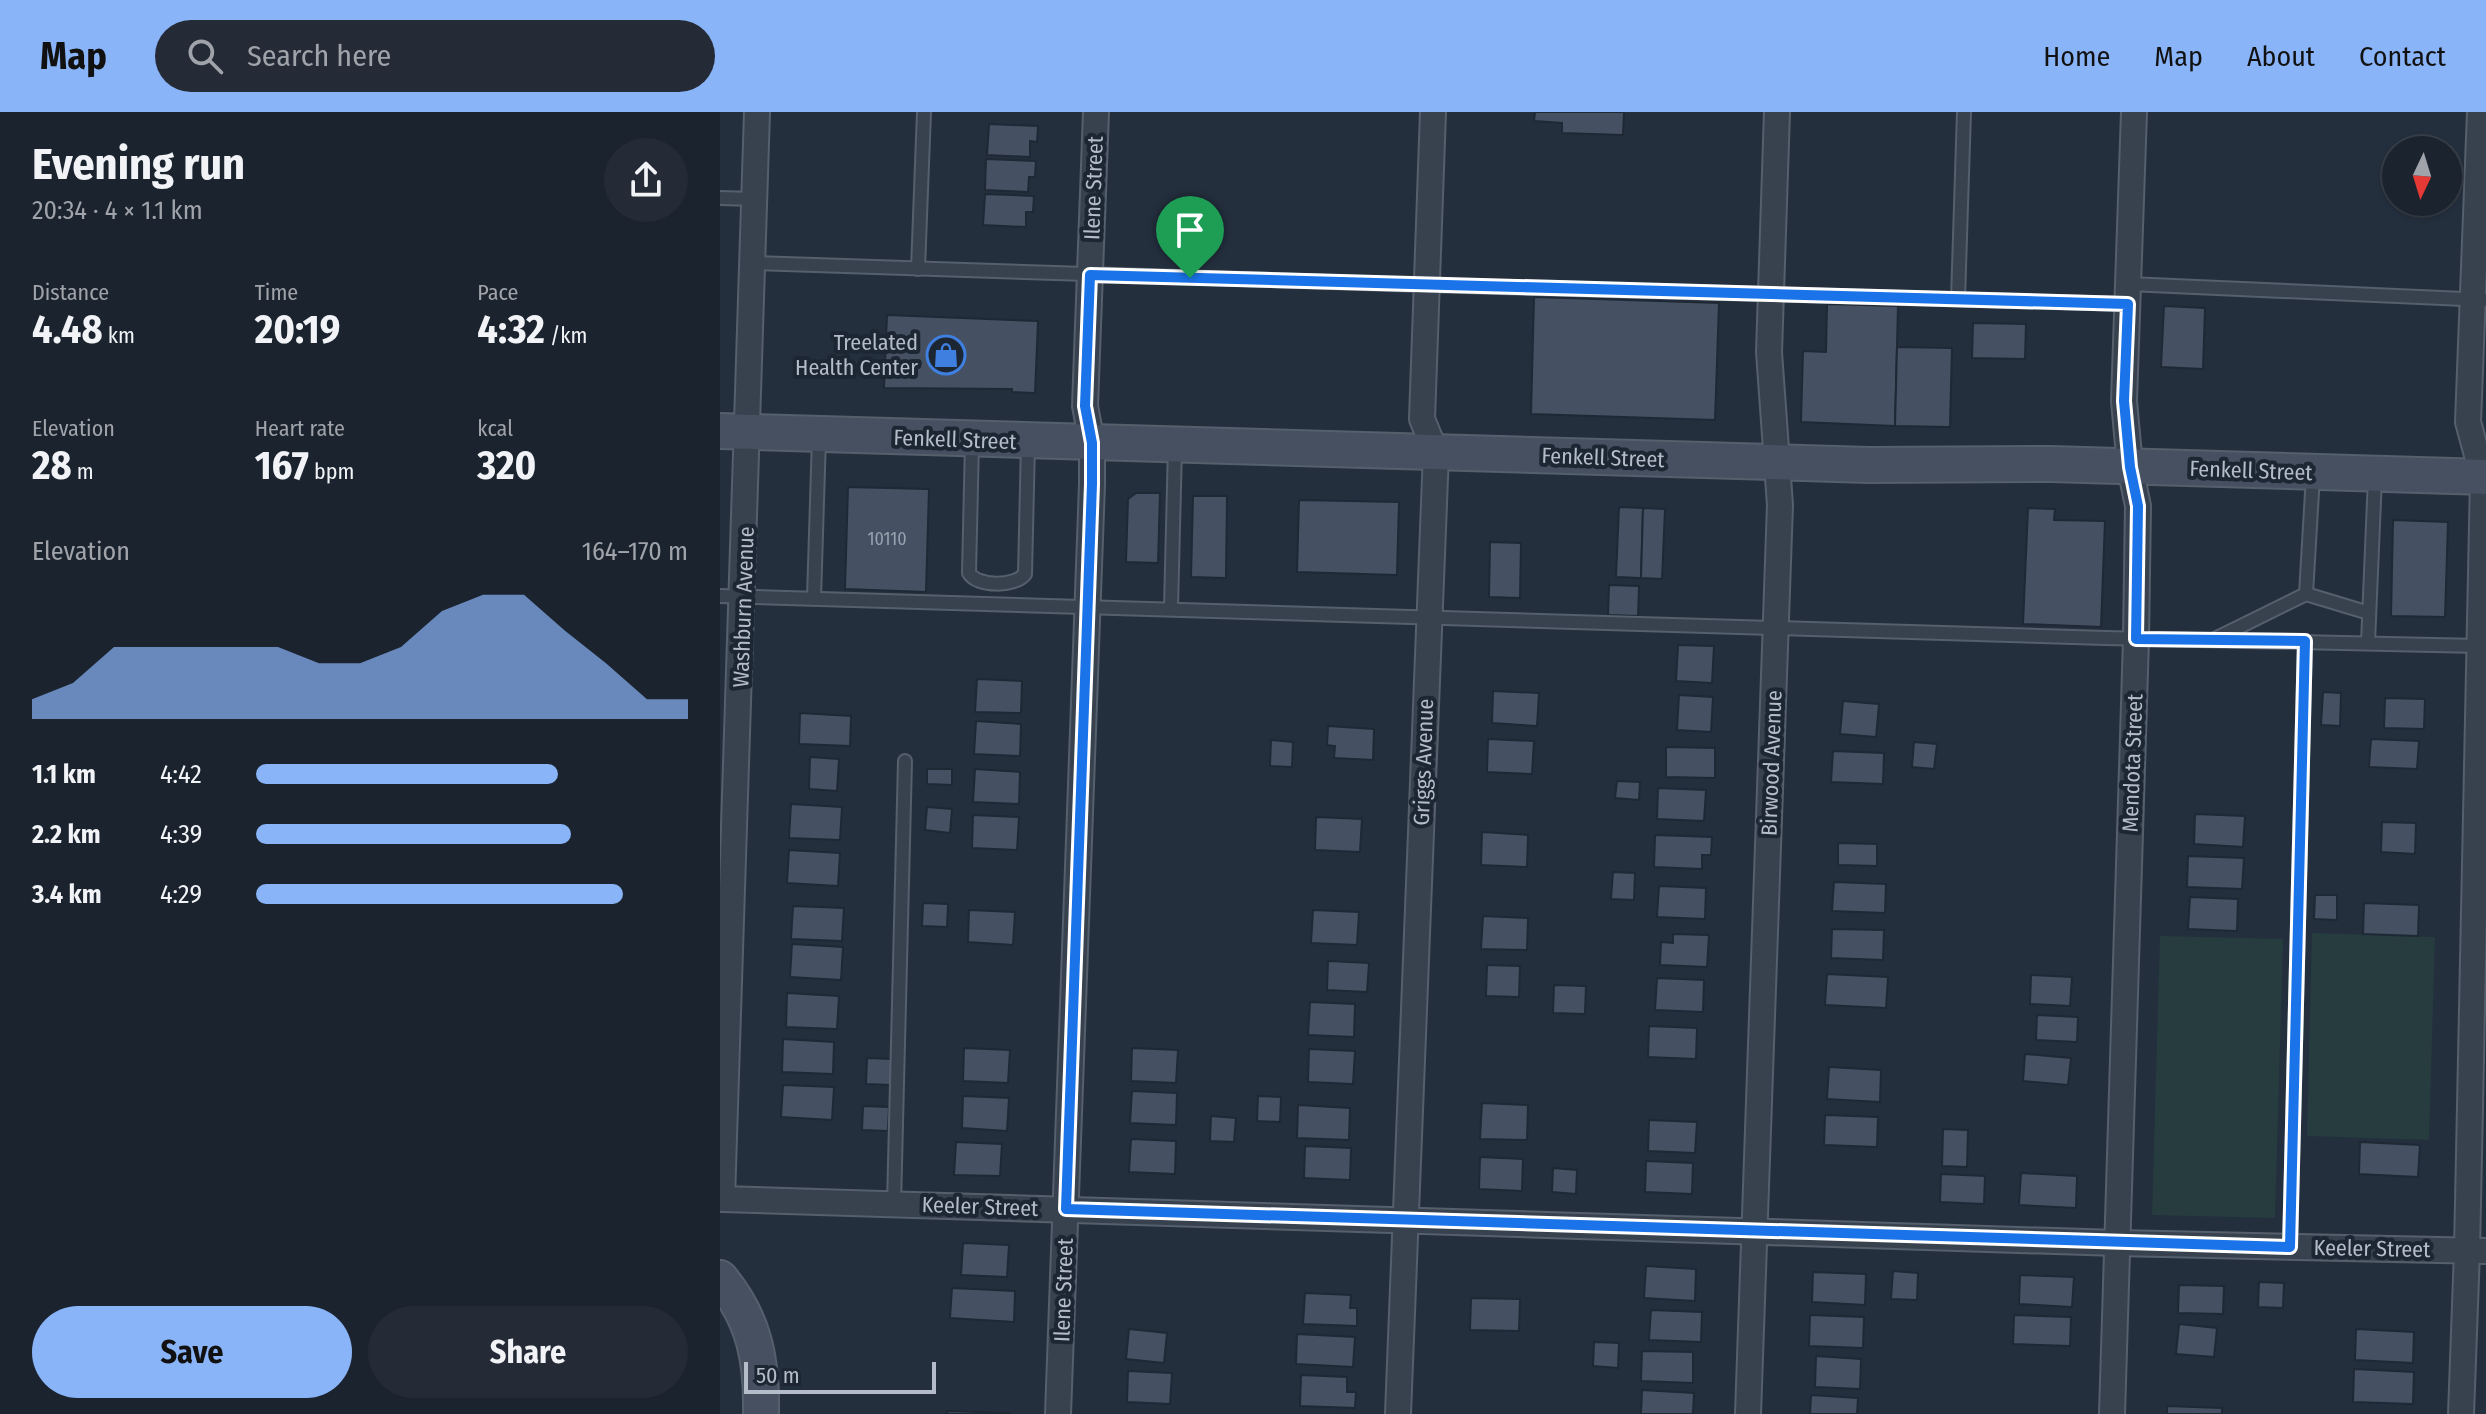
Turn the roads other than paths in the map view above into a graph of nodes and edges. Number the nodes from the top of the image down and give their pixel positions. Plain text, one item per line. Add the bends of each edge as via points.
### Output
1 (757, 112) edge
2 (924, 112) edge
3 (1096, 112) edge
4 (1433, 112) edge
5 (1777, 112) edge
6 (1964, 112) edge
7 (2134, 112) edge
8 (2480, 112) edge
9 (720, 198) edge
10 (754, 199) junction
11 (752, 263) junction
12 (918, 269) junction
13 (1090, 275) junction
14 (1427, 285) junction
15 (1771, 293) junction
16 (2128, 294) junction
17 (1958, 299) junction
18 (2480, 299) edge
19 (733, 432) edge
20 (819, 434) junction
21 (972, 439) junction
22 (1028, 441) junction
23 (1092, 443) junction
24 (1175, 445) junction
25 (1436, 453) junction
26 (1776, 462) junction
27 (2130, 467) junction
28 (2313, 472) junction
29 (2375, 473) junction
30 (2484, 477) edge
31 (2306, 594) junction
32 (732, 596) edge
33 (814, 598) junction
34 (1087, 605) junction
35 (1171, 608) junction
36 (2369, 613) junction
37 (1429, 615) junction
38 (2483, 618) edge
39 (1775, 626) junction
40 (2136, 639) junction
41 (2212, 640) junction
42 (2305, 641) junction
43 (2368, 643) junction
44 (2479, 646) junction
45 (905, 761) dead end
46 (722, 1199) joint
47 (894, 1204) junction
48 (1066, 1209) junction
49 (1404, 1221) junction
50 (1755, 1231) junction
51 (2117, 1243) junction
52 (2290, 1247) junction
53 (2476, 1251) edge
54 (720, 1278) edge
55 (761, 1414) edge
56 (1058, 1414) edge
57 (1398, 1414) edge
58 (1748, 1414) edge
59 (2112, 1414) edge
60 (2461, 1414) edge

1 - 10 street, Washburn Avenue
2 - 12 lane
3 - 13 street, Ilene Street
4 - 14 street, Griggs Avenue
5 - 15 street, Birwood Avenue
6 - 17 lane
7 - 16 street, Mendota Street
8 - 18 street
9 - 10 lane
10 - 11 street, Washburn Avenue
11 - 12 lane
11 - 19 street, Washburn Avenue
12 - 13 lane
13 - 14 lane
13 - 23 street, Ilene Street via 1085,406
14 - 15 lane
14 - 25 street, Griggs Avenue via 1422,419
15 - 17 lane
15 - 26 street, Birwood Avenue
16 - 17 lane
16 - 18 lane
16 - 27 street, Mendota Street via 2124,401
18 - 30 street via 2468,422
19 - 20 street, Fenkell Street
19 - 32 street, Washburn Avenue
20 - 21 street, Fenkell Street
20 - 33 lane
21 - 22 street, Fenkell Street
21 - 22 lane via 969,573 977,581 1013,583 1025,574
22 - 23 street, Fenkell Street
23 - 24 street, Fenkell Street
23 - 34 street, Ilene Street
24 - 25 street, Fenkell Street
24 - 35 lane
25 - 26 street, Fenkell Street
25 - 37 street, Griggs Avenue
26 - 27 street, Fenkell Street
26 - 39 street, Birwood Avenue via 1780,505
27 - 28 street, Fenkell Street
27 - 40 street, Mendota Street via 2138,506
28 - 29 street, Fenkell Street
28 - 31 lane
29 - 30 street, Fenkell Street
29 - 36 lane
30 - 38 street
31 - 36 lane
31 - 41 lane
32 - 33 lane
32 - 46 street, Washburn Avenue
33 - 34 lane
34 - 35 lane
34 - 48 street, Ilene Street
35 - 37 lane
36 - 43 lane
37 - 39 lane
37 - 49 street, Griggs Avenue
38 - 44 street
39 - 40 lane
39 - 50 street, Birwood Avenue
40 - 41 lane
40 - 51 street, Mendota Street
41 - 42 lane
42 - 43 lane
42 - 52 lane
43 - 44 lane
44 - 53 street
45 - 47 lane
46 - 47 street, Keeler Street
47 - 48 street, Keeler Street
48 - 49 street, Keeler Street
48 - 56 street, Ilene Street
49 - 50 street, Keeler Street
49 - 57 street, Griggs Avenue
50 - 51 street, Keeler Street
50 - 58 street, Birwood Avenue
51 - 52 street, Keeler Street
51 - 59 street, Mendota Street
52 - 53 street, Keeler Street
53 - 60 street
54 - 55 street via 739,1304 758,1353

